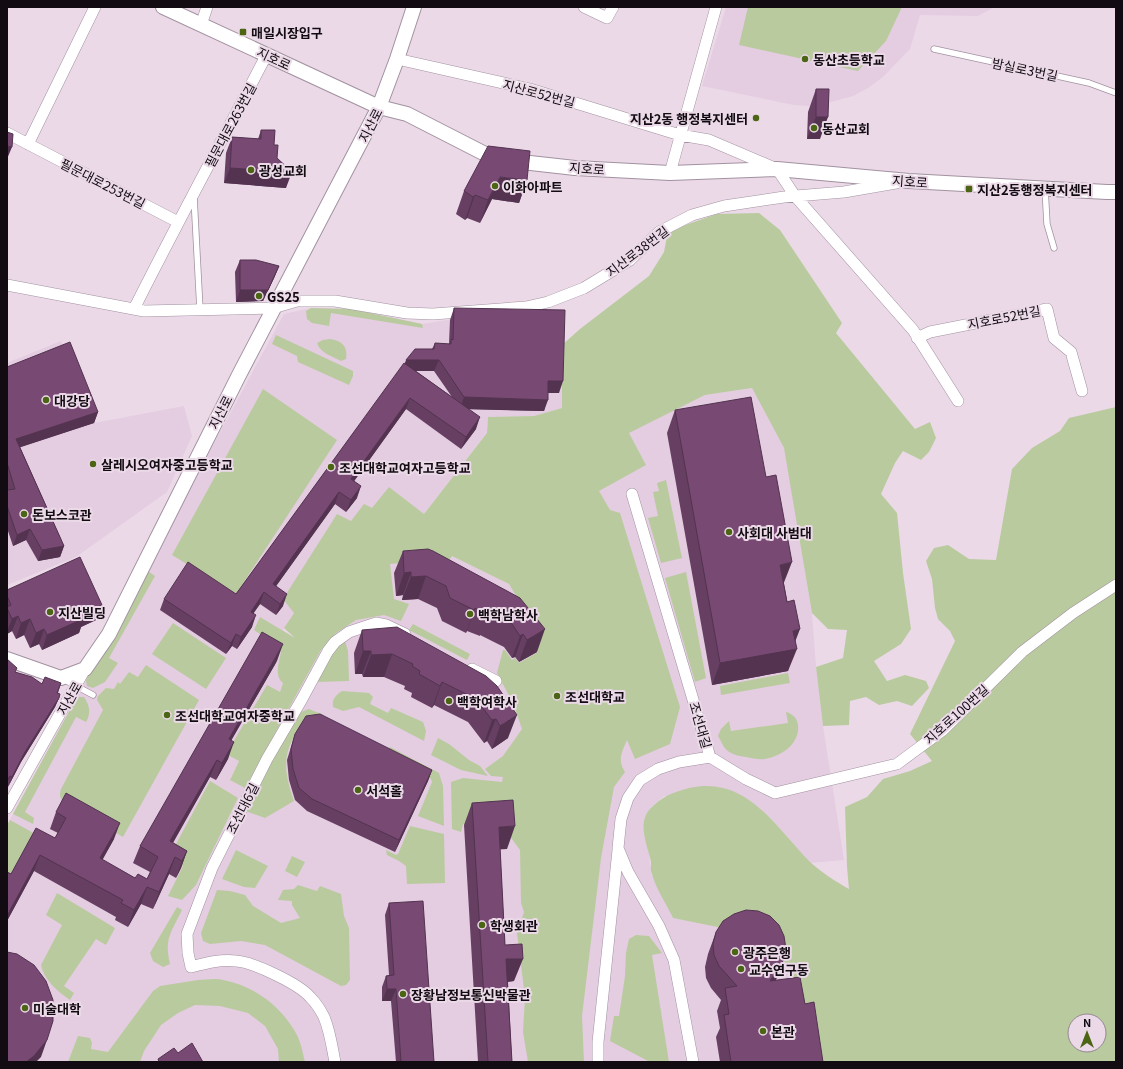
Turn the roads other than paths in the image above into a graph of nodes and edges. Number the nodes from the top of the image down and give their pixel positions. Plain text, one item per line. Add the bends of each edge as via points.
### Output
1 (95, 7) edge
2 (163, 7) edge
3 (207, 7) edge
4 (414, 7) edge
5 (584, 7) edge
6 (613, 7) edge
7 (716, 7) edge
8 (201, 25) junction
9 (934, 49) dead end
10 (267, 54) junction
11 (397, 59) junction
12 (1116, 93) edge
13 (379, 107) junction
14 (7, 133) edge
15 (680, 135) junction
16 (28, 144) junction
17 (777, 169) junction
18 (670, 173) junction
19 (908, 181) junction
20 (1044, 188) junction
21 (1116, 192) edge
22 (194, 195) junction
23 (795, 196) junction
24 (178, 222) junction
25 (1054, 248) dead end
26 (7, 285) edge
27 (273, 308) junction
28 (134, 309) junction
29 (200, 310) junction
30 (918, 338) junction
31 (1082, 391) dead end
32 (958, 401) dead end
33 (632, 494) dead end
34 (1116, 585) edge
35 (417, 640) edge
36 (8, 660) edge
37 (466, 666) edge
38 (85, 669) junction
39 (61, 678) junction
40 (496, 681) dead end
41 (76, 686) junction
42 (93, 695) dead end
43 (710, 757) junction
44 (7, 808) edge
45 (618, 848) junction
46 (335, 1062) edge
47 (598, 1062) edge
48 (692, 1062) edge

1 - 16 street
2 - 8 street, 지호로
3 - 8 street
4 - 11 street, 지산로
5 - 6 street via 607,18
7 - 15 street
8 - 10 street, 지호로
9 - 12 lane, 밤실로3번길 via 1082,82
10 - 13 street, 지호로
10 - 22 street, 필문대로263번길
11 - 13 street, 지산로
11 - 15 street, 지산로52번길 via 530,89
13 - 18 street, 지호로 via 407,114 495,159 575,168
13 - 27 street, 지산로
14 - 16 street, 필문대로253번길
15 - 17 street, 지산로52번길 via 708,140
15 - 18 street
16 - 24 street, 필문대로253번길
17 - 18 street, 지호로
17 - 19 street, 지호로
17 - 23 street
19 - 20 street, 지호로
19 - 23 street, 지산로38번길 via 844,192
20 - 21 street, 지호로
20 - 25 lane via 1047,224
22 - 24 street, 필문대로263번길
22 - 29 lane
23 - 27 street, 지산로38번길 via 724,206 692,215 659,232 630,260 584,288 548,302 526,307 433,314 407,313 335,301 297,301
23 - 30 street
24 - 28 street, 필문대로263번길
26 - 28 street
27 - 29 street
27 - 38 street, 지산로 via 109,634
28 - 29 street
30 - 31 street, 지호로52번길 via 930,332 1047,309 1054,338 1071,352
30 - 32 street
33 - 43 street, 조선대길
34 - 43 street, 지호로100번길 via 1073,612 1022,652 943,730 898,764 775,793
35 - 46 street, 조선대6길 via 376,623 348,632 335,642 267,759 212,868 187,934 191,967 218,961 238,961 274,974 310,996 328,1027
36 - 39 street
37 - 40 street
38 - 39 street
38 - 41 street, 지산로
39 - 41 lane
41 - 42 lane
41 - 44 street, 지산로
43 - 45 street, 조선대길 via 679,762 640,780 628,798 621,819
45 - 47 street
45 - 48 street, 조선대길 via 674,960

